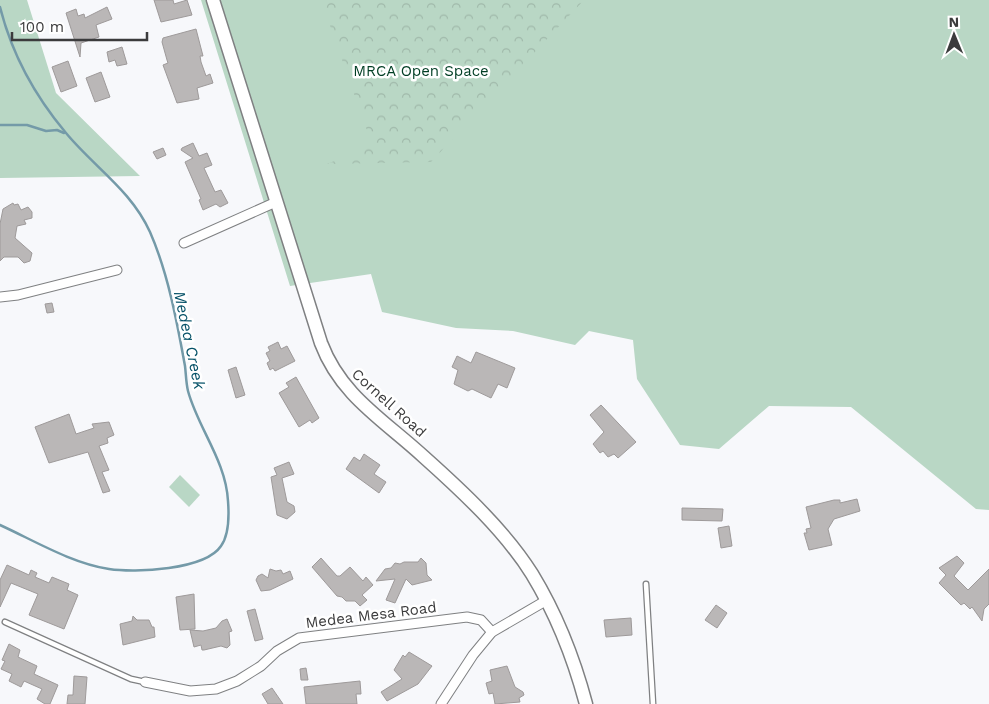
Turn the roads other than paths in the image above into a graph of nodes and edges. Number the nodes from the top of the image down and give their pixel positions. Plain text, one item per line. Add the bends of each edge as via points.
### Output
1 (213, 0) edge
2 (276, 202) junction
3 (184, 243) dead end
4 (117, 270) dead end
5 (0, 297) edge
6 (646, 584) dead end
7 (547, 600) junction
8 (5, 622) dead end
9 (492, 632) junction
10 (145, 682) joint
11 (446, 702) edge
12 (586, 704) edge
13 (653, 704) edge

1 - 2 main road, Cornell Road
2 - 3 street
2 - 7 main road, Cornell Road via 320,343 334,373 345,387 421,453 489,522 527,568
4 - 5 street via 18,296
6 - 13 lane
7 - 9 street
7 - 12 main road, Cornell Road via 569,649
8 - 10 lane via 131,679
9 - 10 street, Medea Mesa Road via 481,620 467,617 313,634 287,643 261,666 216,689 190,691
9 - 11 street via 473,655

